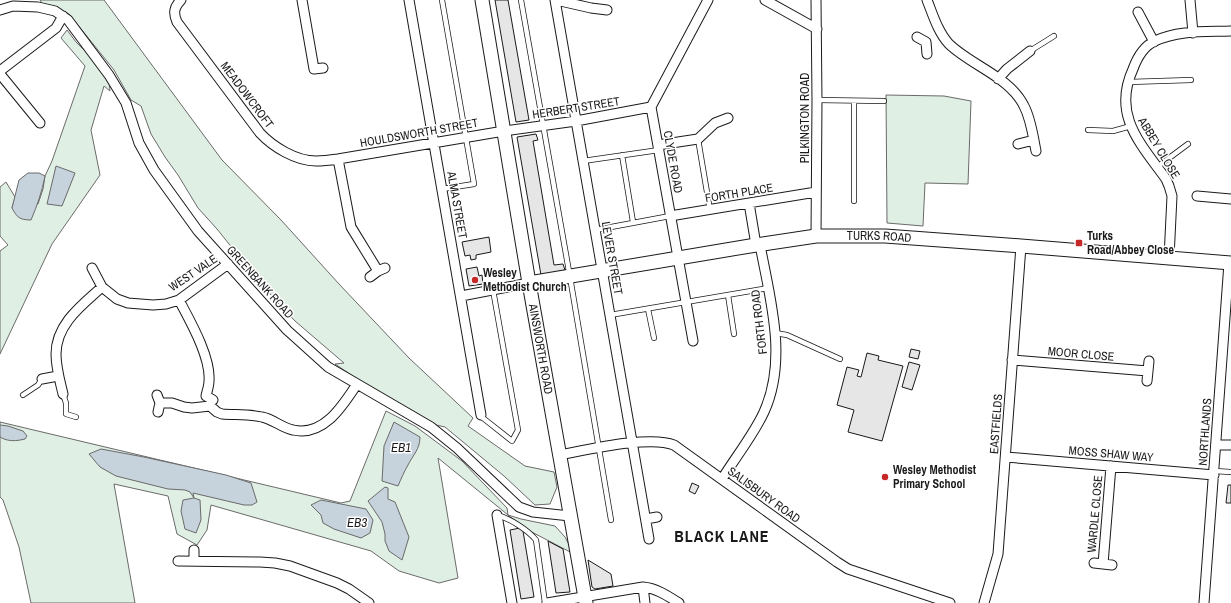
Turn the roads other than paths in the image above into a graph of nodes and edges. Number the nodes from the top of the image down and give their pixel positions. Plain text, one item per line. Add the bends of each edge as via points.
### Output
1 (181, 0) edge
2 (302, 0) edge
3 (409, 0) edge
4 (442, 0) edge
5 (482, 0) edge
6 (521, 0) edge
7 (555, 0) edge
8 (708, 0) edge
9 (765, 0) edge
10 (816, 0) edge
11 (927, 0) edge
12 (1190, 0) edge
13 (0, 10) edge
14 (607, 10) dead end
15 (1138, 12) dead end
16 (63, 16) junction
17 (817, 29) junction
18 (1231, 31) edge
19 (1193, 33) junction
20 (942, 34) junction
21 (1054, 36) dead end
22 (917, 37) dead end
23 (926, 42) junction
24 (1154, 42) junction
25 (1030, 51) joint
26 (927, 54) dead end
27 (323, 68) dead end
28 (0, 71) edge
29 (0, 74) edge
30 (998, 79) junction
31 (1191, 80) dead end
32 (1128, 82) junction
33 (818, 100) junction
34 (854, 101) junction
35 (884, 101) dead end
36 (651, 107) junction
37 (728, 118) dead end
38 (576, 122) junction
39 (40, 123) dead end
40 (543, 126) junction
41 (1130, 126) junction
42 (1088, 130) dead end
43 (504, 131) junction
44 (466, 137) junction
45 (698, 139) junction
46 (1034, 140) junction
47 (434, 143) junction
48 (1018, 144) dead end
49 (1188, 144) dead end
50 (658, 147) junction
51 (1036, 150) dead end
52 (622, 155) junction
53 (338, 159) junction
54 (583, 161) junction
55 (1157, 167) junction
56 (442, 189) junction
57 (816, 192) junction
58 (1196, 196) dead end
59 (1231, 200) edge
60 (854, 201) dead end
61 (749, 203) junction
62 (710, 210) junction
63 (670, 216) junction
64 (633, 222) junction
65 (595, 230) junction
66 (816, 236) junction
67 (758, 245) junction
68 (1021, 246) junction
69 (678, 258) junction
70 (1169, 258) junction
71 (1230, 263) edge
72 (228, 264) junction
73 (92, 268) dead end
74 (602, 271) junction
75 (570, 276) junction
76 (370, 277) dead end
77 (529, 283) junction
78 (102, 288) junction
79 (768, 288) junction
80 (493, 290) junction
81 (728, 295) junction
82 (461, 296) junction
83 (179, 300) junction
84 (686, 302) junction
85 (648, 309) junction
86 (610, 315) junction
87 (775, 333) junction
88 (734, 334) dead end
89 (654, 338) dead end
90 (693, 341) dead end
91 (840, 359) dead end
92 (1012, 360) junction
93 (1149, 361) dead end
94 (1148, 371) junction
95 (58, 376) junction
96 (42, 379) joint
97 (1147, 381) dead end
98 (357, 384) junction
99 (63, 394) joint
100 (23, 395) dead end
101 (213, 400) junction
102 (158, 403) dead end
103 (481, 415) joint
104 (76, 417) dead end
105 (632, 443) junction
106 (1216, 445) junction
107 (1231, 445) edge
108 (599, 448) junction
109 (559, 455) junction
110 (1006, 457) junction
111 (1112, 466) junction
112 (1231, 472) edge
113 (1214, 473) junction
114 (722, 479) junction
115 (497, 515) joint
116 (570, 516) junction
117 (657, 517) dead end
118 (646, 519) junction
119 (611, 520) dead end
120 (649, 539) dead end
121 (194, 550) dead end
122 (178, 561) dead end
123 (194, 561) junction
124 (1112, 565) dead end
125 (643, 587) junction
126 (586, 600) edge
127 (370, 603) edge
128 (512, 603) edge
129 (546, 603) edge
130 (645, 603) edge
131 (679, 603) edge
132 (950, 603) edge
133 (984, 603) edge
134 (1204, 603) edge

1 - 53 street, MEADOWCROFT via 174,10 178,22 260,133 269,142 307,161
2 - 27 street via 314,69
3 - 47 street, ALMA STREET
4 - 44 lane
5 - 43 street, AINSWORTH ROAD
6 - 40 lane
7 - 14 street, LEVER STREET
7 - 38 street, LEVER STREET
8 - 36 street
9 - 17 street
10 - 17 street, PILKINGTON ROAD
11 - 20 street
12 - 19 street
13 - 16 street, GREENBANK ROAD via 13,6 38,7
15 - 24 street
16 - 28 street via 56,28
16 - 72 street, GREENBANK ROAD via 109,75 126,103 139,142 154,170 198,231
17 - 33 street, PILKINGTON ROAD
18 - 19 street, ABBEY CLOSE
19 - 24 street, ABBEY CLOSE
20 - 23 street
20 - 30 street via 955,48
21 - 25 lane
22 - 23 street
23 - 26 street
24 - 32 street, ABBEY CLOSE via 1141,54
25 - 30 street via 1013,59
29 - 39 street
30 - 46 street via 1018,96 1024,106
31 - 32 lane
32 - 41 street, ABBEY CLOSE via 1125,99
33 - 34 lane
33 - 57 street, PILKINGTON ROAD
34 - 35 lane
34 - 60 lane
36 - 38 street, HERBERT STREET
36 - 50 street, CLYDE ROAD
37 - 45 street via 715,123
38 - 40 street, HERBERT STREET
38 - 54 street, LEVER STREET
40 - 43 street, HERBERT STREET
40 - 75 lane
41 - 42 lane via 1113,130
41 - 55 street, ABBEY CLOSE
43 - 44 street, HOULDSWORTH STREET
43 - 77 street, AINSWORTH ROAD
44 - 47 street, HOULDSWORTH STREET
44 - 56 lane via 474,184
45 - 50 street
45 - 62 lane
46 - 48 street
46 - 51 street
47 - 53 street, HOULDSWORTH STREET
47 - 56 street, ALMA STREET
49 - 55 lane
50 - 52 lane
50 - 63 street, CLYDE ROAD
52 - 54 lane
52 - 64 lane
53 - 76 street via 351,227 382,270
54 - 65 street, LEVER STREET
55 - 70 street, ABBEY CLOSE via 1170,186 1172,196
56 - 82 street, ALMA STREET
57 - 61 street, FORTH PLACE
57 - 66 street, PILKINGTON ROAD
58 - 59 street
61 - 62 street, FORTH PLACE
61 - 67 street, FORTH ROAD
62 - 63 street, FORTH PLACE
63 - 64 lane, FORTH PLACE
63 - 69 street, CLYDE ROAD
64 - 65 lane, FORTH PLACE
65 - 74 street, LEVER STREET
66 - 67 street, TURKS ROAD
66 - 68 street, TURKS ROAD via 885,236
67 - 69 street, TURKS ROAD
67 - 79 street, FORTH ROAD
68 - 70 street, TURKS ROAD
68 - 92 street, EASTFIELDS
69 - 74 street, TURKS ROAD
69 - 84 street, CLYDE ROAD
70 - 71 street, TURKS ROAD
71 - 106 street, NORTHLANDS
72 - 83 street, WEST VALE
72 - 98 street, GREENBANK ROAD via 287,330 328,367
73 - 78 street, WEST VALE
74 - 75 street, TURKS ROAD
74 - 86 street, LEVER STREET
75 - 77 street, TURKS ROAD
75 - 108 lane
77 - 80 street
77 - 109 street, AINSWORTH ROAD
78 - 83 street, WEST VALE via 117,299 128,303 153,305
78 - 95 street via 68,319 62,330 56,354
79 - 81 lane
79 - 87 street, FORTH ROAD
80 - 82 street
80 - 103 lane via 518,430 512,441
81 - 84 lane
81 - 88 lane
82 - 103 street, ALMA STREET
83 - 101 street via 207,362 209,380 206,396
84 - 85 lane
84 - 90 street, CLYDE ROAD
85 - 86 lane
85 - 89 lane
86 - 105 street, LEVER STREET
87 - 91 lane via 788,335
87 - 114 street, FORTH ROAD via 776,365 769,398 759,423
92 - 94 street, MOOR CLOSE
92 - 110 street, EASTFIELDS
93 - 94 street
94 - 97 street
95 - 96 street
95 - 99 street
96 - 100 lane via 38,385
98 - 101 street via 327,422 313,430 293,430 262,417 222,414 217,412
98 - 116 street, GREENBANK ROAD via 432,427 519,507 533,512
99 - 104 lane via 66,414
101 - 102 street via 192,408 172,403
105 - 108 street, SALISBURY ROAD
105 - 114 street, SALISBURY ROAD via 667,442
105 - 118 street, LEVER STREET
106 - 107 street
106 - 113 street, NORTHLANDS
108 - 109 street, SALISBURY ROAD
108 - 119 lane
109 - 116 street, AINSWORTH ROAD
110 - 111 street, MOSS SHAW WAY
110 - 133 street, EASTFIELDS via 998,554
111 - 113 street, MOSS SHAW WAY
111 - 124 street, WARDLE CLOSE via 1099,563
112 - 113 lane
113 - 134 street, NORTHLANDS
114 - 132 street, SALISBURY ROAD via 848,568
115 - 128 street
115 - 129 lane via 505,517 536,540
116 - 126 street, AINSWORTH ROAD
117 - 118 street
118 - 120 street, LEVER STREET
121 - 123 street
122 - 123 street
123 - 127 street via 260,562 290,566 349,589
125 - 126 street
125 - 130 street
125 - 131 street via 669,596
126 - 129 street

